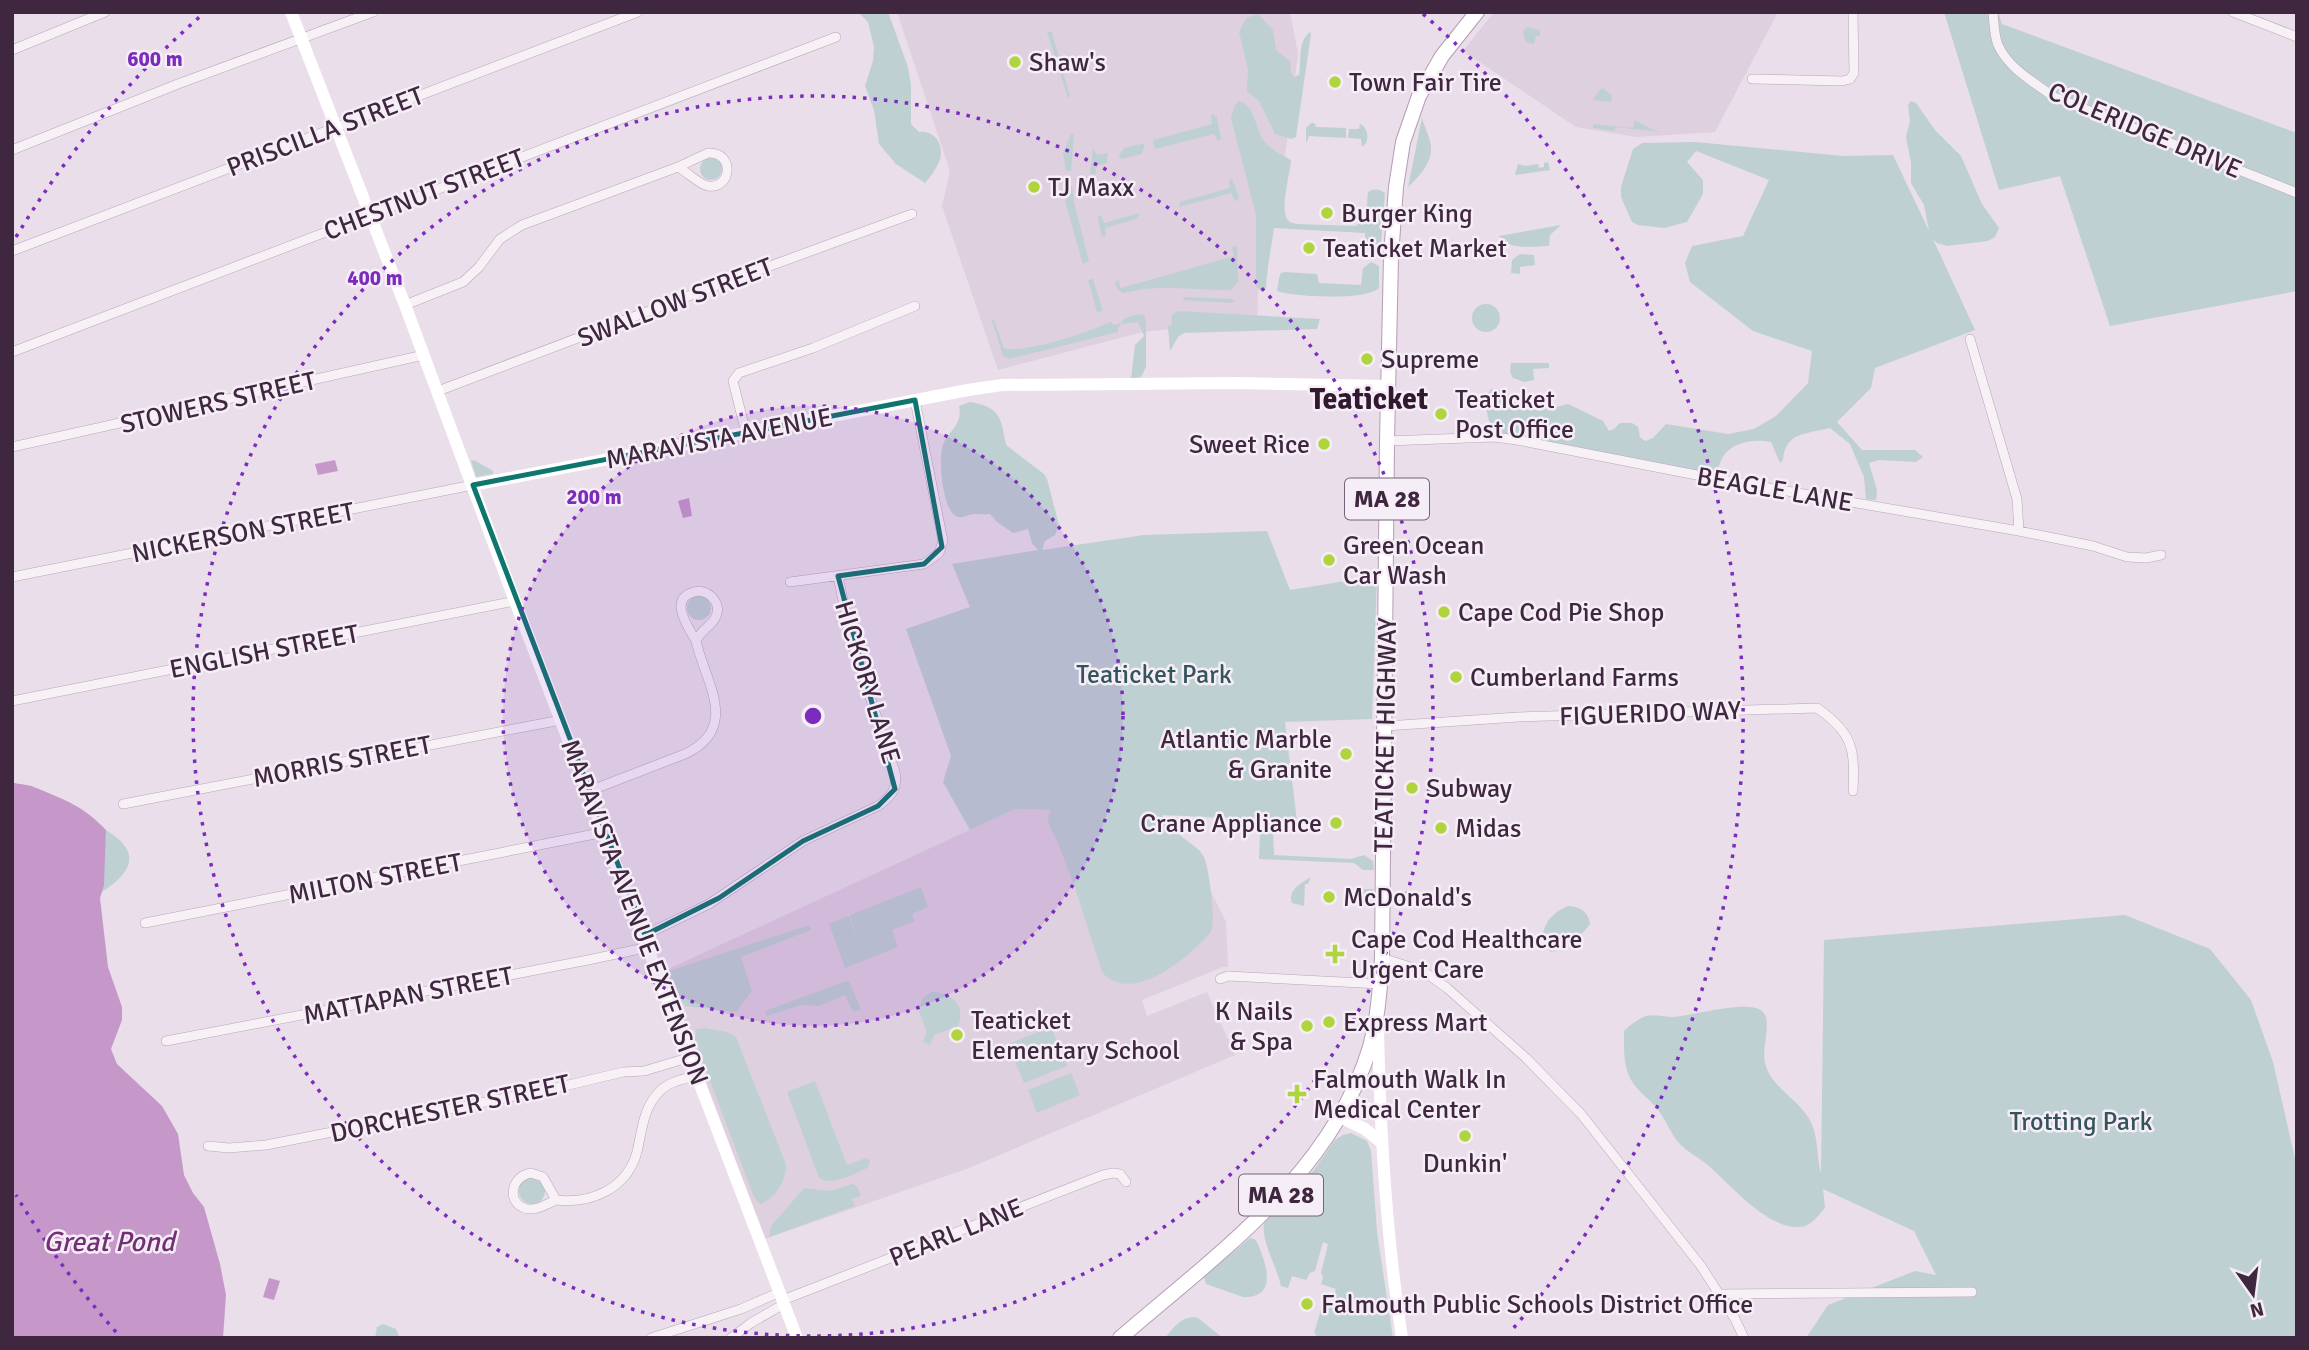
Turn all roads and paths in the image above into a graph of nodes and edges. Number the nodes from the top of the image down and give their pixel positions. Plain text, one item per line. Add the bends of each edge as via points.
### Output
1 (105, 12) edge
2 (291, 12) edge
3 (373, 12) edge
4 (638, 12) edge
5 (1477, 12) edge
6 (1853, 12) edge
7 (1993, 12) edge
8 (2233, 12) edge
9 (836, 37) dead end
10 (2297, 37) edge
11 (302, 40) junction
12 (12, 50) edge
13 (1752, 79) dead end
14 (336, 126) junction
15 (12, 150) edge
16 (678, 167) junction
17 (2297, 193) edge
18 (912, 214) dead end
19 (370, 215) junction
20 (12, 251) edge
21 (405, 304) junction
22 (915, 306) dead end
23 (1970, 339) dead end
24 (12, 352) edge
25 (424, 355) junction
26 (1388, 386) junction
27 (438, 391) junction
28 (915, 400) junction
29 (746, 433) junction
30 (1387, 441) junction
31 (12, 447) edge
32 (473, 485) junction
33 (2019, 531) junction
34 (2161, 555) dead end
35 (838, 576) junction
36 (12, 577) edge
37 (790, 582) dead end
38 (515, 601) junction
39 (696, 641) junction
40 (12, 701) edge
41 (561, 720) junction
42 (1386, 726) junction
43 (895, 789) joint
44 (1853, 790) dead end
45 (589, 791) junction
46 (123, 804) dead end
47 (605, 832) junction
48 (145, 923) dead end
49 (647, 941) junction
50 (1382, 958) junction
51 (1220, 979) dead end
52 (1380, 984) junction
53 (1378, 1006) junction
54 (166, 1041) dead end
55 (691, 1057) junction
56 (698, 1075) junction
57 (1349, 1098) junction
58 (1382, 1116) junction
59 (1340, 1117) junction
60 (1381, 1142) junction
61 (208, 1146) dead end
62 (1126, 1182) dead end
63 (556, 1200) junction
64 (1972, 1292) dead end
65 (1719, 1293) junction
66 (782, 1299) junction
67 (651, 1338) edge
68 (731, 1338) edge
69 (797, 1338) edge
70 (1120, 1338) edge
71 (1402, 1338) edge
72 (1744, 1338) edge

1 - 12 street
2 - 11 main road
3 - 11 street
4 - 14 street, PRISCILLA STREET
5 - 26 main road, TEATICKET HIGHWAY / MA 28 via 1427,80 1402,150 1392,231
6 - 13 street via 1854,73 1850,79
7 - 17 street, COLERIDGE DRIVE via 1998,45 2006,58 2054,97
8 - 10 street
9 - 19 street, CHESTNUT STREET
11 - 14 main road
11 - 15 street
14 - 19 main road
14 - 20 street, PRISCILLA STREET
16 - 16 street via 711,186 722,182 728,167 723,157 713,153
16 - 21 street via 522,225 500,239 463,282
18 - 27 street, SWALLOW STREET
19 - 21 main road
19 - 24 street, CHESTNUT STREET
21 - 25 main road
22 - 29 street via 739,373 733,382
23 - 33 street via 2017,499
25 - 27 main road
25 - 31 street, STOWERS STREET
26 - 28 main road, MARAVISTA AVENUE via 1020,384
26 - 30 main road, TEATICKET HIGHWAY / MA 28
27 - 32 main road
28 - 29 main road, MARAVISTA AVENUE
28 - 35 street via 942,547 924,564
29 - 32 main road, MARAVISTA AVENUE
30 - 33 street, BEAGLE LANE via 1517,440 1717,480
30 - 42 main road, TEATICKET HIGHWAY / MA 28
32 - 36 street, NICKERSON STREET
32 - 38 main road, MARAVISTA AVENUE EXTENSION
33 - 34 street, BEAGLE LANE via 2127,557
35 - 37 street
35 - 43 street, HICKORY LANE via 851,640 895,772
38 - 40 street, ENGLISH STREET
38 - 41 main road, MARAVISTA AVENUE EXTENSION
39 - 39 street via 717,612 715,600 699,591 687,595 681,611
39 - 45 street via 715,697 708,735 685,754
41 - 45 main road, MARAVISTA AVENUE EXTENSION
41 - 46 street, MORRIS STREET
42 - 44 street, FIGUERIDO WAY via 1817,708 1836,721 1847,737 1853,752
42 - 50 main road, TEATICKET HIGHWAY / MA 28
43 - 49 street, MATTAPAN STREET via 878,806 803,841
45 - 47 main road, MARAVISTA AVENUE EXTENSION
47 - 48 street, MILTON STREET
47 - 49 main road, MARAVISTA AVENUE EXTENSION
49 - 54 street, MATTAPAN STREET via 588,960
49 - 55 main road, MARAVISTA AVENUE EXTENSION
50 - 52 main road, TEATICKET HIGHWAY / MA 28
50 - 65 street via 1436,979 1526,1058 1581,1114
51 - 52 street
52 - 53 main road, TEATICKET HIGHWAY / MA 28
53 - 57 main road, TEATICKET HIGHWAY / MA 28 via 1367,1055
53 - 58 main road
55 - 56 main road, MARAVISTA AVENUE EXTENSION
55 - 61 street, DORCHESTER STREET via 645,1071 266,1145
56 - 63 street via 670,1084 654,1097 634,1161 617,1183 587,1200
56 - 66 main road, MARAVISTA AVENUE EXTENSION
57 - 58 main road
57 - 59 main road, TEATICKET HIGHWAY / MA 28
58 - 60 main road
59 - 60 main road
59 - 70 main road, TEATICKET HIGHWAY / MA 28 via 1273,1202
60 - 71 main road
62 - 66 street, PEARL LANE via 1121,1174 1103,1175
63 - 63 street via 547,1181 537,1174 524,1174 513,1188 514,1199 528,1209
64 - 65 street
65 - 72 street
66 - 67 street
66 - 68 street
66 - 69 main road, MARAVISTA AVENUE EXTENSION

